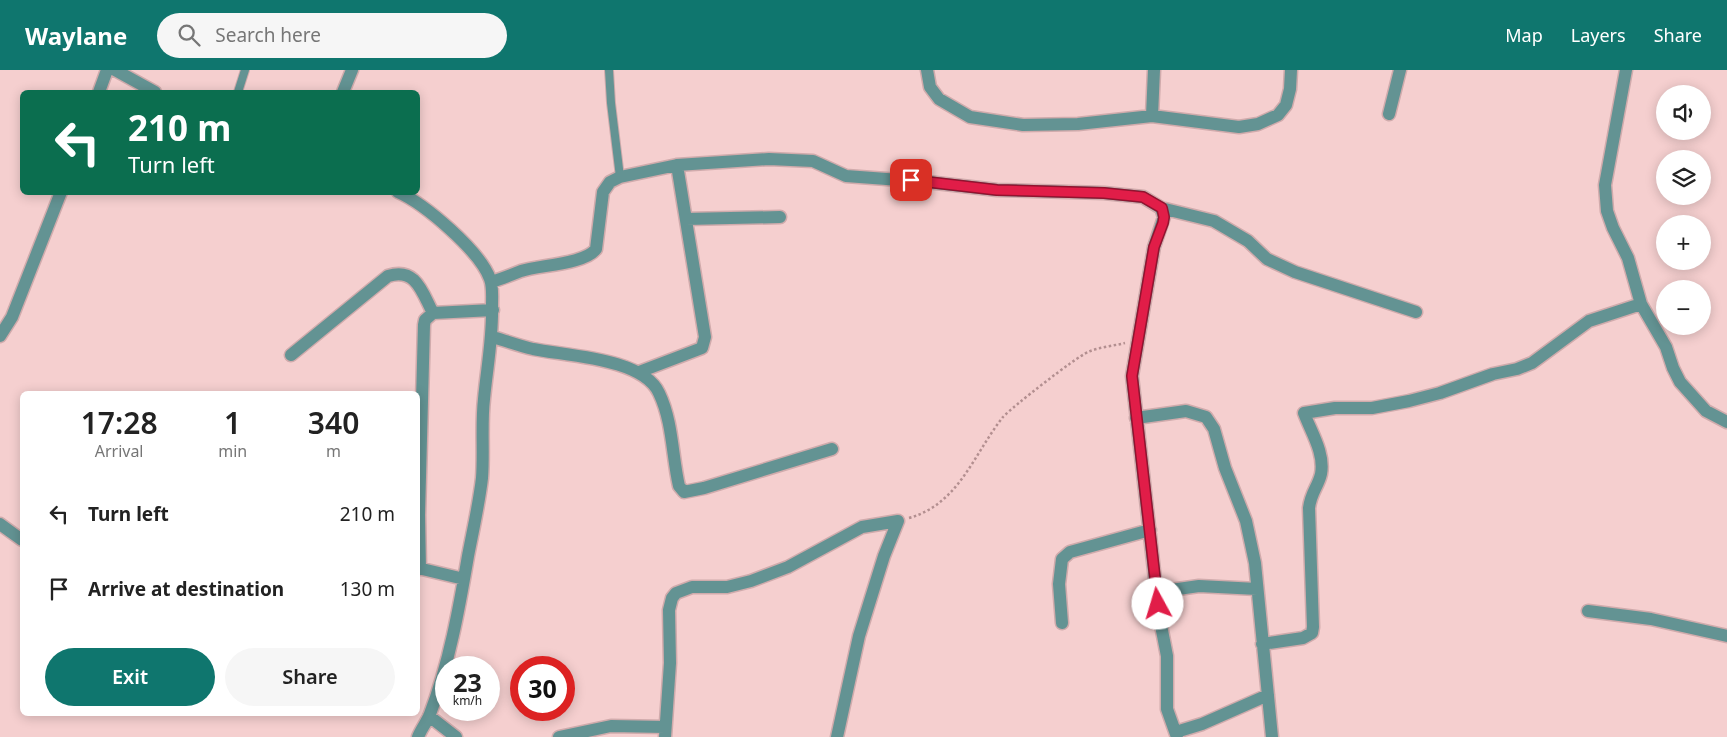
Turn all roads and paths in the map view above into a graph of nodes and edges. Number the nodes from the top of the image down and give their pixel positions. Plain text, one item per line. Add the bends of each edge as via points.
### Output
1 (107, 70) edge
2 (115, 70) edge
3 (245, 70) edge
4 (352, 70) edge
5 (609, 70) edge
6 (927, 70) edge
7 (1154, 70) edge
8 (1291, 70) edge
9 (1400, 70) edge
10 (1626, 70) edge
11 (100, 90) edge
12 (151, 90) edge
13 (239, 90) edge
14 (344, 90) edge
15 (1389, 114) dead end
16 (1152, 116) junction
17 (677, 165) junction
18 (620, 177) junction
19 (61, 195) edge
20 (403, 195) edge
21 (1162, 208) junction
22 (780, 217) dead end
23 (686, 219) junction
24 (491, 282) junction
25 (1641, 304) junction
26 (492, 310) junction
27 (1416, 312) dead end
28 (433, 313) junction
29 (0, 336) edge
30 (492, 337) junction
31 (1137, 340) junction
32 (292, 355) dead end
33 (639, 372) junction
34 (1136, 418) junction
35 (1727, 422) edge
36 (420, 438) edge
37 (832, 449) dead end
38 (898, 521) junction
39 (0, 524) edge
40 (1150, 530) junction
41 (20, 539) edge
42 (420, 569) edge
43 (464, 579) junction
44 (1257, 589) junction
45 (1158, 592) junction
46 (1588, 611) dead end
47 (1062, 623) dead end
48 (1727, 636) edge
49 (1262, 644) junction
50 (1268, 695) junction
51 (429, 716) junction
52 (665, 732) edge
53 (1177, 734) edge
54 (418, 737) edge
55 (456, 737) edge
56 (559, 737) edge
57 (837, 737) edge
58 (1272, 737) edge

1 - 11 street
2 - 12 street
3 - 13 lane
4 - 14 street
5 - 18 lane
6 - 16 street via 930,87 938,99 970,117 1032,125
7 - 16 street
8 - 16 street via 1286,104 1278,115 1258,124 1239,127
9 - 15 street
10 - 25 street via 1605,185 1607,211 1628,258
17 - 18 street
17 - 21 street via 769,159 813,161 846,176 997,190 1104,193 1143,197
17 - 23 street
18 - 24 street via 610,182 603,192 593,252
19 - 29 street via 12,317
20 - 24 street via 442,221 460,238
21 - 27 street via 1214,221 1248,241 1267,258 1295,272
21 - 31 street via 1163,223 1154,247
22 - 23 street
23 - 33 street via 705,337 702,348
24 - 26 street
25 - 35 street via 1666,347 1680,382 1706,411
25 - 49 street via 1589,321 1532,363 1517,369 1409,401 1372,408 1335,408 1304,413 1318,446 1322,467 1310,496 1309,508 1312,633 1303,638
26 - 28 street
26 - 30 street
28 - 32 street via 418,284 406,274 398,273 388,276
28 - 36 street via 425,320 423,332
30 - 33 street
30 - 43 street via 484,400 480,490
31 - 34 street via 1132,376
31 - 38 path via 1087,352 1070,364 1004,416 943,501 925,513
33 - 37 street via 659,392 672,436 679,486 684,492
34 - 40 street
34 - 44 street via 1186,411 1209,420 1246,521
38 - 52 street via 862,528 788,567 751,581 727,587 692,587 676,594 669,610 670,663
38 - 57 street via 858,636
39 - 41 street
40 - 45 street
40 - 47 street via 1070,552 1062,559 1059,584
42 - 43 street
43 - 51 street
44 - 45 street via 1200,586
44 - 49 street
45 - 53 street via 1166,656 1167,709
46 - 48 street via 1651,619
49 - 50 street
50 - 53 street
50 - 58 street
51 - 54 street
51 - 55 street
52 - 56 street via 611,726

